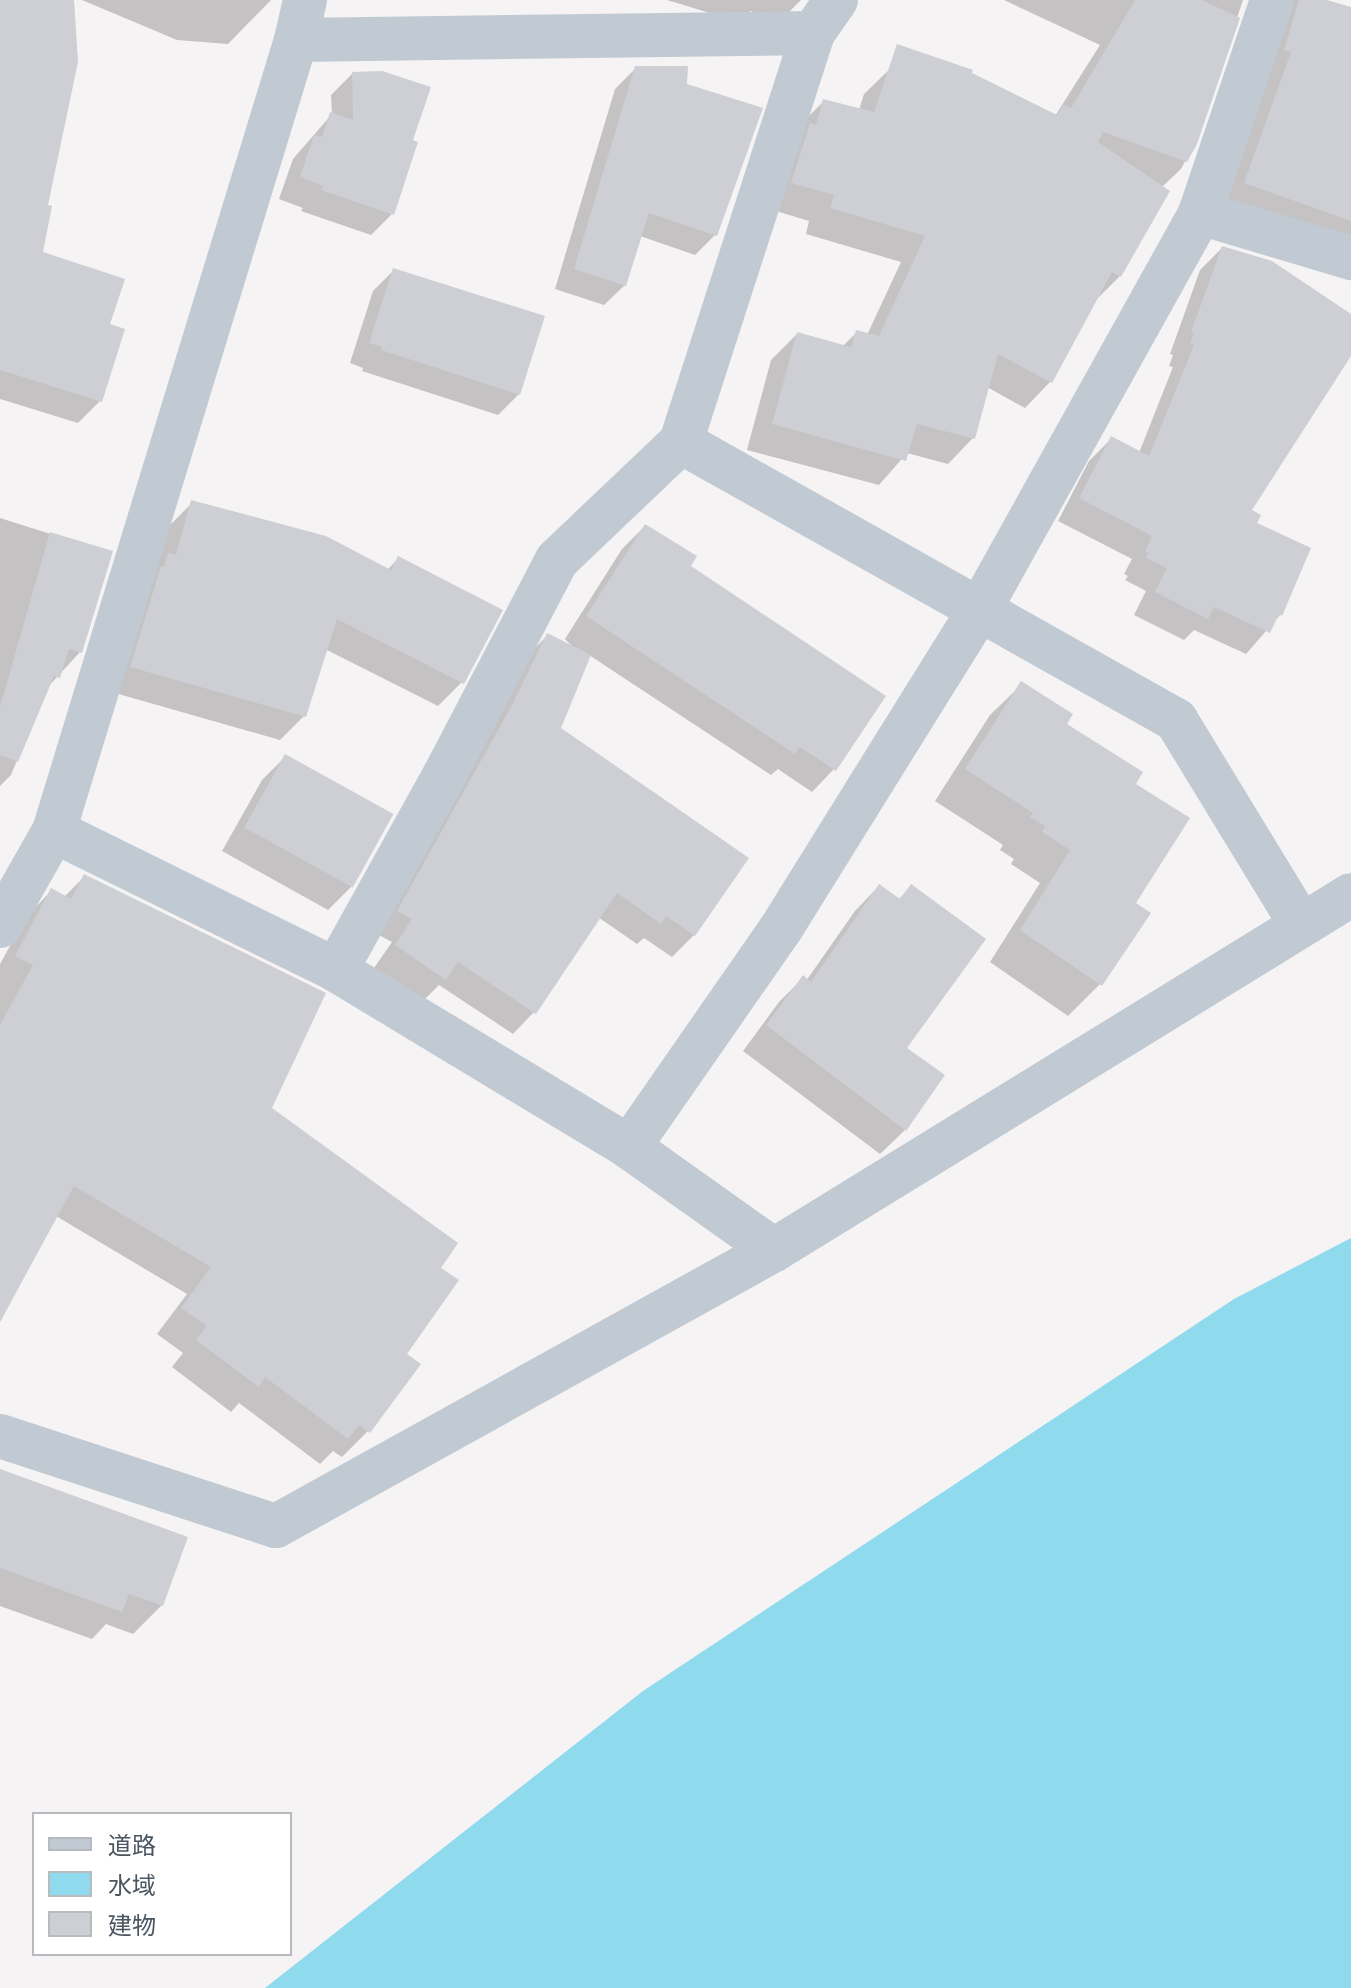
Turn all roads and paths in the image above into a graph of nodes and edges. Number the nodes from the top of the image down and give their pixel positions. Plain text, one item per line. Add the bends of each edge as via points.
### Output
1 (1272, 0) edge
2 (825, 17) edge
3 (301, 20) edge
4 (1200, 213) junction
5 (1351, 258) edge
6 (681, 442) junction
7 (980, 609) junction
8 (54, 831) junction
9 (1351, 895) edge
10 (1300, 923) junction
11 (0, 926) edge
12 (336, 970) junction
13 (629, 1147) junction
14 (774, 1250) junction
15 (0, 1436) edge

1 - 4 street
2 - 3 street
2 - 6 street
3 - 8 street
4 - 5 street
4 - 7 street
6 - 7 street
6 - 12 street via 557,560
7 - 10 street via 1176,720
7 - 13 street via 780,930
8 - 11 street
8 - 12 street
9 - 10 street
10 - 14 street
12 - 13 street
13 - 14 street
14 - 15 street via 276,1526

